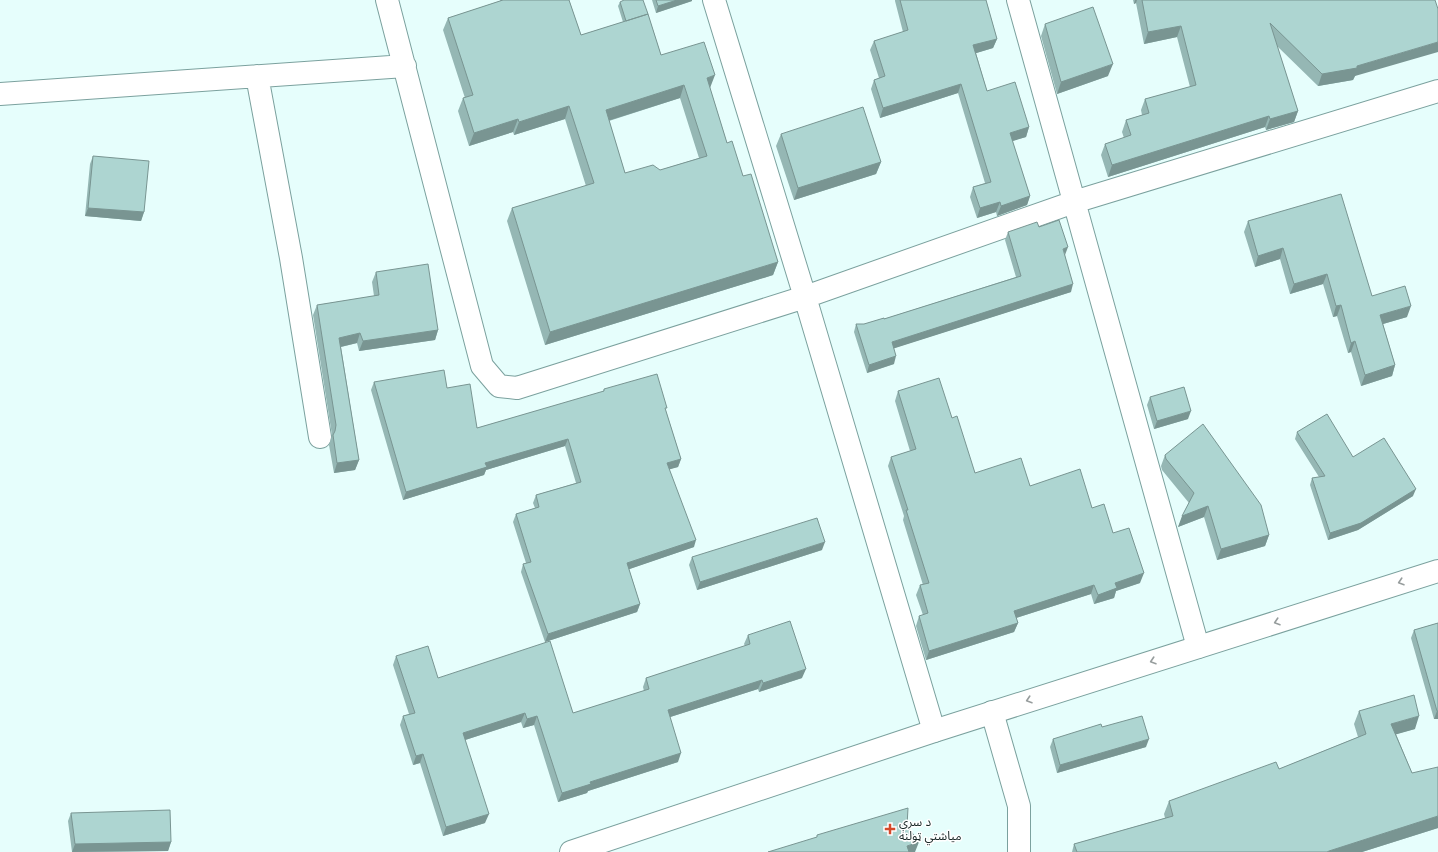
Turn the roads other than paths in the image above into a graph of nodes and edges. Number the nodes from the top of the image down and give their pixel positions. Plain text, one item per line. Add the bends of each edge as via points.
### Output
1 (387, 0) edge
2 (714, 0) edge
3 (1018, 0) edge
4 (405, 66) junction
5 (257, 76) junction
6 (1438, 91) edge
7 (0, 94) edge
8 (1074, 202) junction
9 (805, 297) junction
10 (320, 437) dead end
11 (1438, 571) edge
12 (1198, 647) junction
13 (992, 712) junction
14 (934, 730) junction
15 (571, 852) edge
16 (1019, 852) edge

1 - 4 street
2 - 9 street
3 - 8 street
4 - 5 street
4 - 9 street via 482,366 499,386 517,388
5 - 7 street
5 - 10 street via 291,258
6 - 8 street
8 - 9 street
8 - 12 street
9 - 14 street
11 -> 12 street
12 -> 13 street
13 - 14 street
13 - 16 street via 1019,806
14 - 15 street

